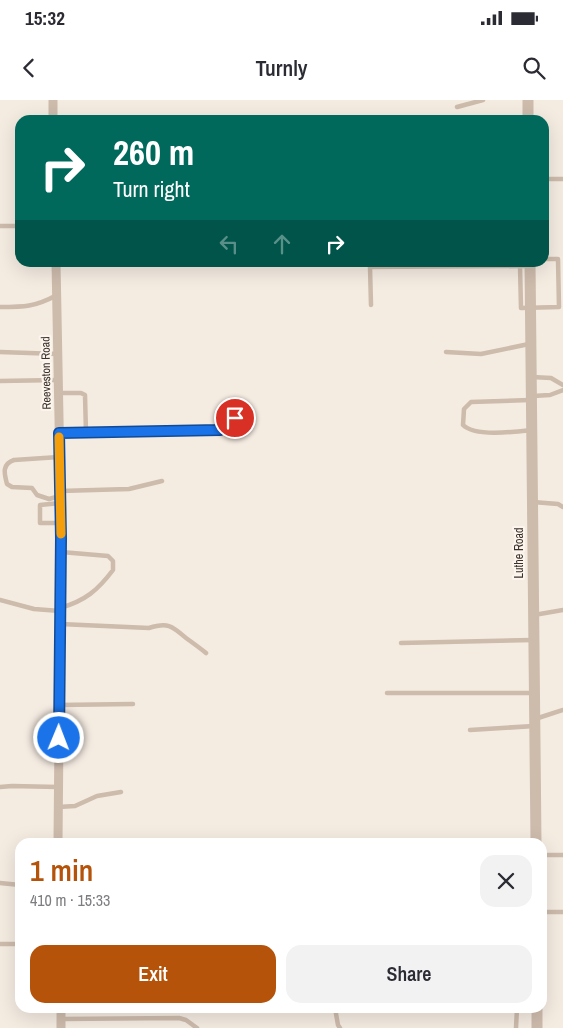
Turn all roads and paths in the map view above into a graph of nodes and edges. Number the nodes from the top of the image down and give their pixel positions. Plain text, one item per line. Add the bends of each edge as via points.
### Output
1 (53, 100) edge
2 (483, 100) edge
3 (528, 100) edge
4 (456, 107) dead end
5 (53, 115) edge
6 (528, 115) edge
7 (549, 179) edge
8 (563, 179) edge
9 (0, 226) edge
10 (15, 226) edge
11 (549, 259) edge
12 (56, 267) edge
13 (370, 267) edge
14 (527, 267) edge
15 (561, 267) edge
16 (57, 295) junction
17 (370, 305) dead end
18 (0, 307) edge
19 (530, 308) junction
20 (531, 344) junction
21 (0, 352) edge
22 (446, 352) dead end
23 (58, 354) junction
24 (531, 377) junction
25 (58, 380) junction
26 (0, 381) edge
27 (563, 385) edge
28 (563, 390) edge
29 (58, 393) junction
30 (531, 398) junction
31 (235, 418) dead end
32 (532, 430) junction
33 (86, 432) junction
34 (59, 433) junction
35 (60, 457) junction
36 (162, 481) dead end
37 (60, 497) junction
38 (532, 502) junction
39 (563, 507) edge
40 (61, 523) junction
41 (61, 552) junction
42 (0, 600) edge
43 (60, 609) junction
44 (563, 610) edge
45 (533, 615) junction
46 (60, 624) junction
47 (533, 640) junction
48 (401, 643) dead end
49 (206, 653) dead end
50 (387, 692) dead end
51 (534, 693) junction
52 (133, 704) dead end
53 (59, 705) junction
54 (563, 710) edge
55 (534, 723) junction
56 (470, 730) dead end
57 (0, 787) edge
58 (58, 787) junction
59 (122, 792) dead end
60 (58, 807) junction
61 (58, 838) edge
62 (536, 838) edge
63 (547, 855) edge
64 (563, 855) edge
65 (0, 883) edge
66 (15, 885) edge
67 (547, 912) edge
68 (563, 912) edge
69 (0, 944) edge
70 (15, 944) edge
71 (336, 1013) edge
72 (516, 1013) edge
73 (537, 1013) edge
74 (61, 1023) edge
75 (198, 1028) edge
76 (340, 1028) edge
77 (516, 1028) edge
78 (537, 1028) edge

1 - 5 street
2 - 4 lane
3 - 6 street
7 - 8 lane
9 - 10 lane
11 - 15 lane via 558,259
12 - 16 street, Reeveston Road
13 - 17 lane
14 - 19 street, Luthe Road
15 - 19 lane via 559,307
16 - 18 lane via 30,306
16 - 23 street, Reeveston Road
19 - 20 street, Luthe Road
20 - 22 lane via 481,354
20 - 24 street, Luthe Road
21 - 23 lane
23 - 25 street, Reeveston Road
24 - 27 lane via 551,378
24 - 30 street, Luthe Road
25 - 26 lane
25 - 29 street, Reeveston Road
28 - 30 lane
29 - 33 lane via 85,395
29 - 34 street, Reeveston Road
30 - 32 street, Luthe Road
30 - 32 lane via 471,402 464,409 463,425 479,432
31 - 33 lane via 220,430
32 - 38 street, Luthe Road
33 - 34 lane
34 - 35 street, Reeveston Road
35 - 37 street, Reeveston Road
35 - 37 lane via 14,460 8,462 4,475 12,487 32,488 37,495 50,499
36 - 37 lane via 129,489
37 - 40 street, Reeveston Road
37 - 40 lane via 40,505 40,523
38 - 39 lane
38 - 45 street, Luthe Road
40 - 41 street, Reeveston Road
41 - 43 street, Reeveston Road
41 - 43 lane via 108,556 113,560 113,570 81,601
42 - 43 lane via 34,610
43 - 46 street, Reeveston Road
44 - 45 lane
45 - 47 street, Luthe Road
46 - 49 lane via 149,628 168,625
46 - 53 street, Reeveston Road
47 - 48 lane
47 - 51 street, Luthe Road
50 - 51 lane
51 - 55 street, Luthe Road
52 - 53 lane
53 - 58 street, Reeveston Road
54 - 55 lane
55 - 56 lane
55 - 62 street, Luthe Road
57 - 58 lane
58 - 60 street, Reeveston Road
59 - 60 lane via 96,796 75,806
60 - 61 street, Reeveston Road
63 - 64 lane
65 - 66 lane
67 - 68 lane
69 - 70 lane
71 - 76 lane
72 - 77 lane
73 - 78 street
74 - 75 lane via 179,1018

